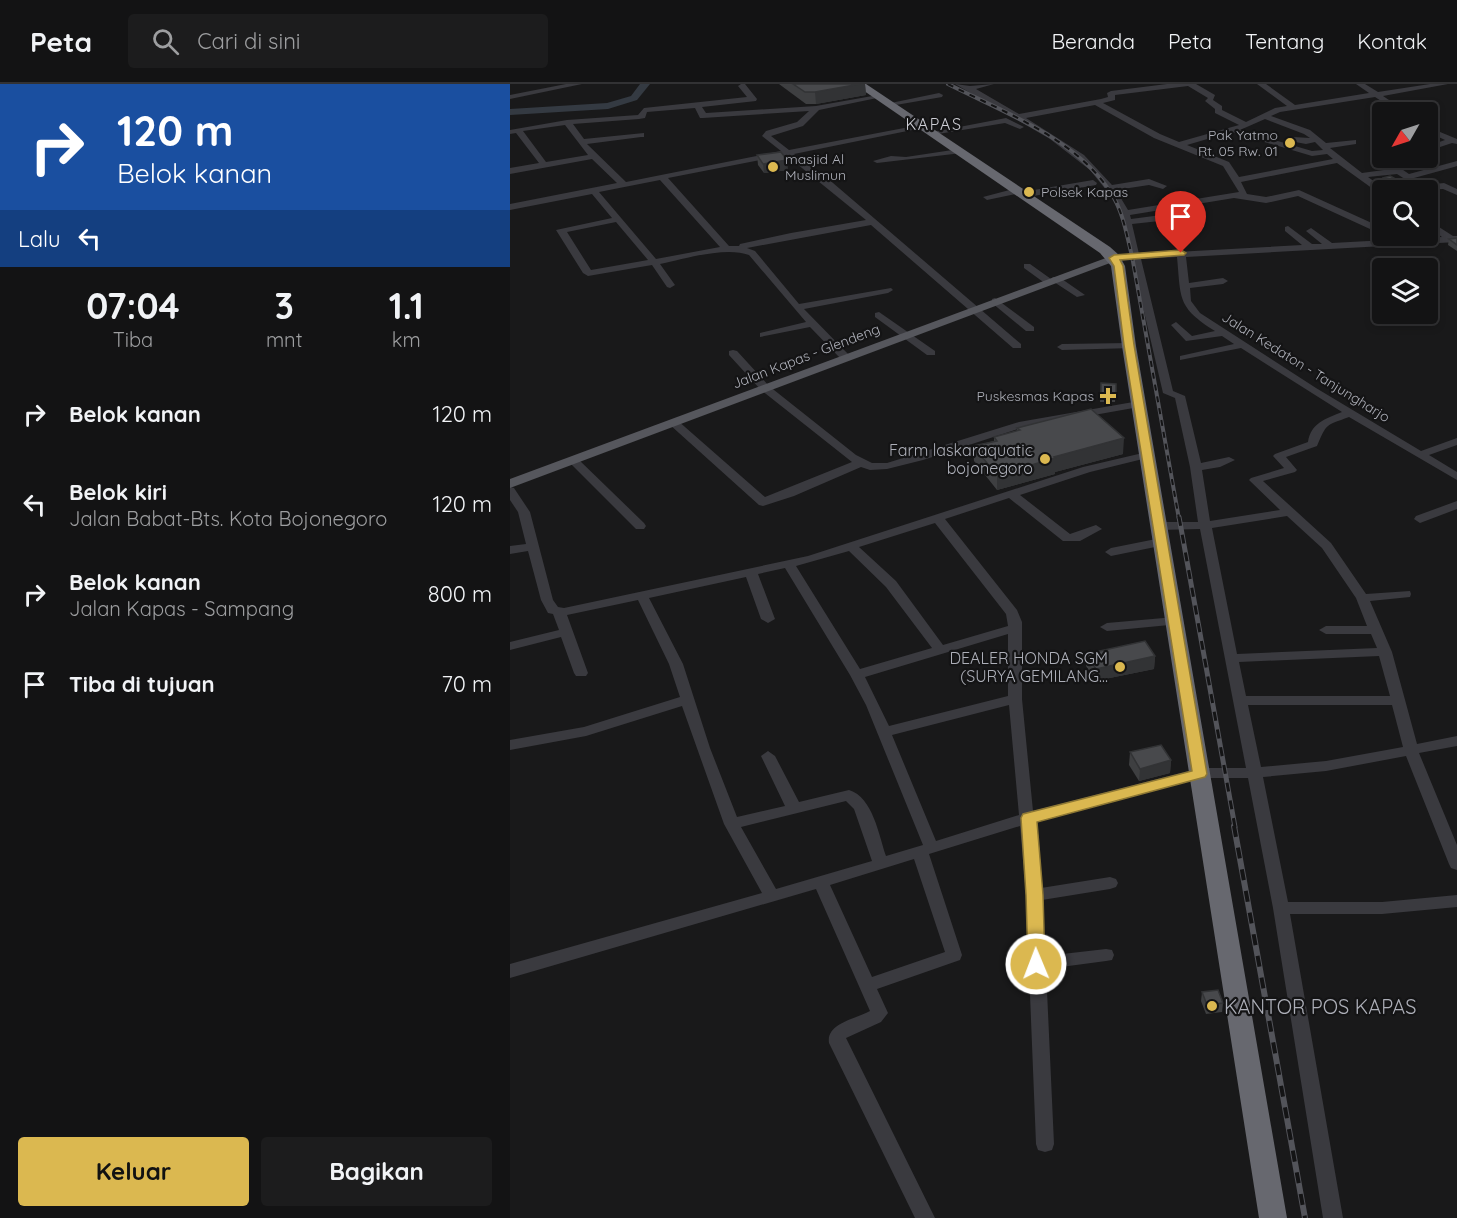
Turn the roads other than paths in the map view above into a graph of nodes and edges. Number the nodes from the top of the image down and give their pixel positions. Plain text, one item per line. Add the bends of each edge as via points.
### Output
1 (573, 84) edge
2 (578, 84) edge
3 (859, 84) edge
4 (959, 84) edge
5 (990, 84) edge
6 (1186, 84) edge
7 (1191, 84) edge
8 (1261, 84) edge
9 (1360, 84) edge
10 (1444, 84) edge
11 (742, 86) dead end
12 (969, 89) junction
13 (939, 95) dead end
14 (1380, 95) junction
15 (510, 96) edge
16 (884, 100) junction
17 (1099, 102) junction
18 (1389, 102) edge
19 (697, 105) junction
20 (1293, 107) junction
21 (816, 108) junction
22 (1264, 116) junction
23 (1018, 117) junction
24 (567, 122) junction
25 (1246, 125) junction
26 (927, 129) junction
27 (1232, 130) junction
28 (514, 131) edge
29 (1438, 134) edge
30 (641, 135) dead end
31 (1293, 139) dead end
32 (1316, 139) junction
33 (1042, 141) dead end
34 (1454, 141) edge
35 (582, 142) junction
36 (1353, 142) dead end
37 (1178, 145) junction
38 (1438, 146) edge
39 (955, 148) junction
40 (1327, 149) junction
41 (791, 152) junction
42 (915, 152) dead end
43 (594, 156) junction
44 (1339, 160) junction
45 (877, 161) dead end
46 (1457, 163) edge
47 (544, 165) junction
48 (1394, 168) edge
49 (510, 171) edge
50 (1398, 171) junction
51 (1360, 176) junction
52 (662, 177) junction
53 (1407, 177) junction
54 (1238, 180) junction
55 (1093, 183) dead end
56 (1372, 184) edge
57 (624, 185) junction
58 (1163, 186) dead end
59 (1112, 188) junction
60 (594, 191) junction
61 (1457, 192) edge
62 (1019, 193) junction
63 (571, 195) junction
64 (1240, 195) junction
65 (987, 198) dead end
66 (577, 206) dead end
67 (510, 207) edge
68 (1169, 217) dead end
69 (1127, 218) junction
70 (619, 219) junction
71 (872, 222) junction
72 (1372, 223) edge
73 (1288, 229) dead end
74 (1438, 229) edge
75 (1311, 231) dead end
76 (1372, 239) edge
77 (1438, 239) edge
78 (1454, 239) edge
79 (1329, 245) junction
80 (1309, 246) junction
81 (746, 248) junction
82 (729, 249) junction
83 (1181, 253) junction
84 (1136, 256) junction
85 (1114, 258) junction
86 (654, 262) junction
87 (1027, 266) dead end
88 (1052, 280) junction
89 (1222, 281) dead end
90 (670, 285) dead end
91 (1186, 286) junction
92 (888, 290) dead end
93 (1080, 295) dead end
94 (995, 301) junction
95 (797, 307) junction
96 (975, 309) junction
97 (879, 315) dead end
98 (813, 323) junction
99 (1176, 325) dead end
100 (1030, 329) dead end
101 (1223, 333) junction
102 (764, 334) dead end
103 (906, 335) junction
104 (1129, 345) junction
105 (1242, 345) junction
106 (1017, 346) dead end
107 (1062, 347) dead end
108 (734, 353) dead end
109 (931, 353) dead end
110 (845, 357) junction
111 (1184, 358) dead end
112 (765, 388) junction
113 (1139, 404) junction
114 (1350, 413) junction
115 (673, 423) junction
116 (1457, 441) edge
117 (1147, 455) junction
118 (1420, 455) junction
119 (573, 460) junction
120 (1228, 460) dead end
121 (859, 463) junction
122 (1196, 467) junction
123 (1457, 477) edge
124 (510, 484) edge
125 (510, 491) edge
126 (1011, 494) junction
127 (1457, 504) edge
128 (1289, 513) junction
129 (937, 517) junction
130 (1420, 519) dead end
131 (1207, 525) junction
132 (640, 526) dead end
133 (1096, 529) dead end
134 (1160, 534) junction
135 (533, 547) junction
136 (852, 547) junction
137 (510, 550) edge
138 (1111, 552) dead end
139 (789, 565) junction
140 (751, 572) junction
141 (1405, 594) dead end
142 (642, 596) junction
143 (1362, 598) junction
144 (560, 612) junction
145 (768, 620) dead end
146 (1175, 621) junction
147 (1107, 627) dead end
148 (1015, 628) junction
149 (1326, 630) dead end
150 (1376, 630) junction
151 (566, 632) junction
152 (510, 646) edge
153 (939, 649) junction
154 (1385, 652) junction
155 (1232, 658) junction
156 (581, 673) dead end
157 (857, 675) junction
158 (687, 699) junction
159 (1015, 699) junction
160 (1396, 700) junction
161 (1242, 701) junction
162 (885, 732) junction
163 (1457, 741) edge
164 (510, 745) edge
165 (1411, 750) junction
166 (768, 756) dead end
167 (1255, 772) junction
168 (1200, 774) junction
169 (794, 808) junction
170 (1029, 818) junction
171 (732, 824) junction
172 (1451, 835) edge
173 (926, 851) junction
174 (881, 864) junction
175 (1457, 864) edge
176 (821, 882) junction
177 (1110, 882) dead end
178 (1034, 895) junction
179 (772, 897) junction
180 (1457, 901) edge
181 (1281, 908) junction
182 (1106, 955) dead end
183 (1036, 964) junction
184 (510, 971) edge
185 (867, 986) junction
186 (1045, 1144) dead end
187 (925, 1218) edge
188 (1273, 1218) edge
189 (1334, 1218) edge

1 - 2 street
1 - 15 street
3 - 16 highway
4 - 12 street
5 - 12 street
6 - 17 street via 1112,93 1111,99
7 - 25 street via 1212,97 1209,101 1218,111
8 - 20 street
9 - 14 street
10 - 14 street
11 - 19 street via 753,99
12 - 23 street
13 - 16 street
14 - 18 street
14 - 20 street
16 - 21 street
16 - 26 highway
17 - 23 street
17 - 37 street
19 - 21 street via 703,116
19 - 24 street via 644,110 639,117
20 - 22 street
21 - 41 street via 800,124 766,135
22 - 25 street
22 - 32 street
23 - 59 street via 1085,158
24 - 28 street
24 - 35 street
25 - 27 street
26 - 33 street via 1006,120
26 - 39 highway
26 - 41 street
27 - 37 street
27 - 40 street via 1312,154
28 - 47 street
29 - 34 street
30 - 35 street
31 - 32 street
32 - 40 street
34 - 38 street
35 - 43 street
36 - 40 street
37 - 54 street via 1226,164
39 - 42 street
39 - 45 street
39 - 62 highway
40 - 44 street
41 - 52 street
41 - 71 street
43 - 47 street
43 - 57 street
44 - 51 street
44 - 54 street
46 - 53 street
47 - 49 street
48 - 50 street
50 - 51 street
50 - 53 street
51 - 56 street
52 - 57 street
52 - 82 street
53 - 61 street via 1425,188 1444,186
54 - 64 street via 1244,193
55 - 62 street
57 - 60 street
58 - 59 street via 1145,180
59 - 69 street
60 - 63 street
60 - 70 street
62 - 65 street
62 - 85 highway
63 - 66 street
63 - 67 street
64 - 69 street
64 - 72 street via 1266,200 1302,193
68 - 69 street
69 - 84 street
70 - 86 street
70 - 86 street via 556,230 586,278
71 - 81 street via 771,238
71 - 96 street
73 - 80 street
74 - 78 street
75 - 79 street
76 - 79 street
77 - 78 street
79 - 80 street
80 - 83 street
81 - 82 street
81 - 95 street
82 - 86 street
83 - 84 street
83 - 91 street, Jalan Kedaton - Tanjungharjo
84 - 85 street
84 - 122 street via 1168,393 1180,396
85 - 88 main road, Jalan Kapas - Glendeng
85 - 104 highway
86 - 90 street
87 - 88 street
88 - 93 street
88 - 94 main road, Jalan Kapas - Glendeng
89 - 91 street
91 - 101 street, Jalan Kedaton - Tanjungharjo via 1189,307
92 - 95 street
94 - 96 main road, Jalan Kapas - Glendeng
94 - 100 street
95 - 98 street
96 - 103 main road, Jalan Kapas - Glendeng
96 - 106 street
97 - 103 street
98 - 102 street
98 - 110 street
99 - 101 street via 1190,339
101 - 105 street, Jalan Kedaton - Tanjungharjo
103 - 109 street
103 - 110 main road, Jalan Kapas - Glendeng
104 - 107 street
104 - 113 highway
105 - 111 street
105 - 114 street, Jalan Kedaton - Tanjungharjo
108 - 112 street
110 - 112 main road, Jalan Kapas - Glendeng
112 - 115 main road, Jalan Kapas - Glendeng
112 - 121 street
113 - 117 highway
113 - 121 street via 1019,425 896,464 873,467
114 - 118 street, Jalan Kedaton - Tanjungharjo
114 - 128 street via 1323,423 1313,444 1279,456 1291,471 1255,479
115 - 119 main road, Jalan Kapas - Glendeng
115 - 121 street via 764,502
116 - 118 street
117 - 126 street
117 - 134 highway
118 - 123 street, Jalan Kedaton - Tanjungharjo
119 - 124 main road, Jalan Kapas - Glendeng
119 - 132 street
120 - 122 street
122 - 131 street
125 - 135 street via 524,512
126 - 129 street
126 - 133 street via 1067,538
127 - 130 street
128 - 131 street
128 - 143 street via 1327,546
129 - 136 street
129 - 148 street via 1012,614
131 - 134 street
131 - 155 street
134 - 138 street
134 - 146 highway
135 - 137 street
135 - 144 street via 547,600 553,610
136 - 139 street
136 - 153 street via 897,591
139 - 140 street
139 - 157 street
140 - 142 street
140 - 145 street
141 - 143 street
142 - 144 street
142 - 158 street via 665,639
143 - 150 street
144 - 151 street
146 - 147 street
146 - 168 highway
148 - 153 street
148 - 159 street
149 - 150 street
150 - 154 street
151 - 152 street
151 - 156 street
153 - 157 street
154 - 155 street
154 - 160 street
155 - 161 street
157 - 162 street
158 - 164 street via 586,731
158 - 171 street
159 - 162 street
159 - 170 street
160 - 161 street
160 - 165 street
161 - 167 street
162 - 173 street
163 - 165 street
165 - 167 street via 1326,766
165 - 172 street
166 - 169 street
167 - 168 street
167 - 181 street
168 - 170 street
168 - 188 highway
169 - 171 street
169 - 174 street via 837,796 852,796 861,807
170 - 173 street
170 - 178 street
171 - 179 street
172 - 175 street
173 - 174 street
173 - 185 street via 954,955
174 - 176 street
176 - 179 street
176 - 185 street
177 - 178 street
178 - 183 street
179 - 184 street
180 - 181 street via 1382,908
181 - 189 street
182 - 183 street
183 - 186 street
185 - 187 street via 878,1014 841,1032 838,1043

